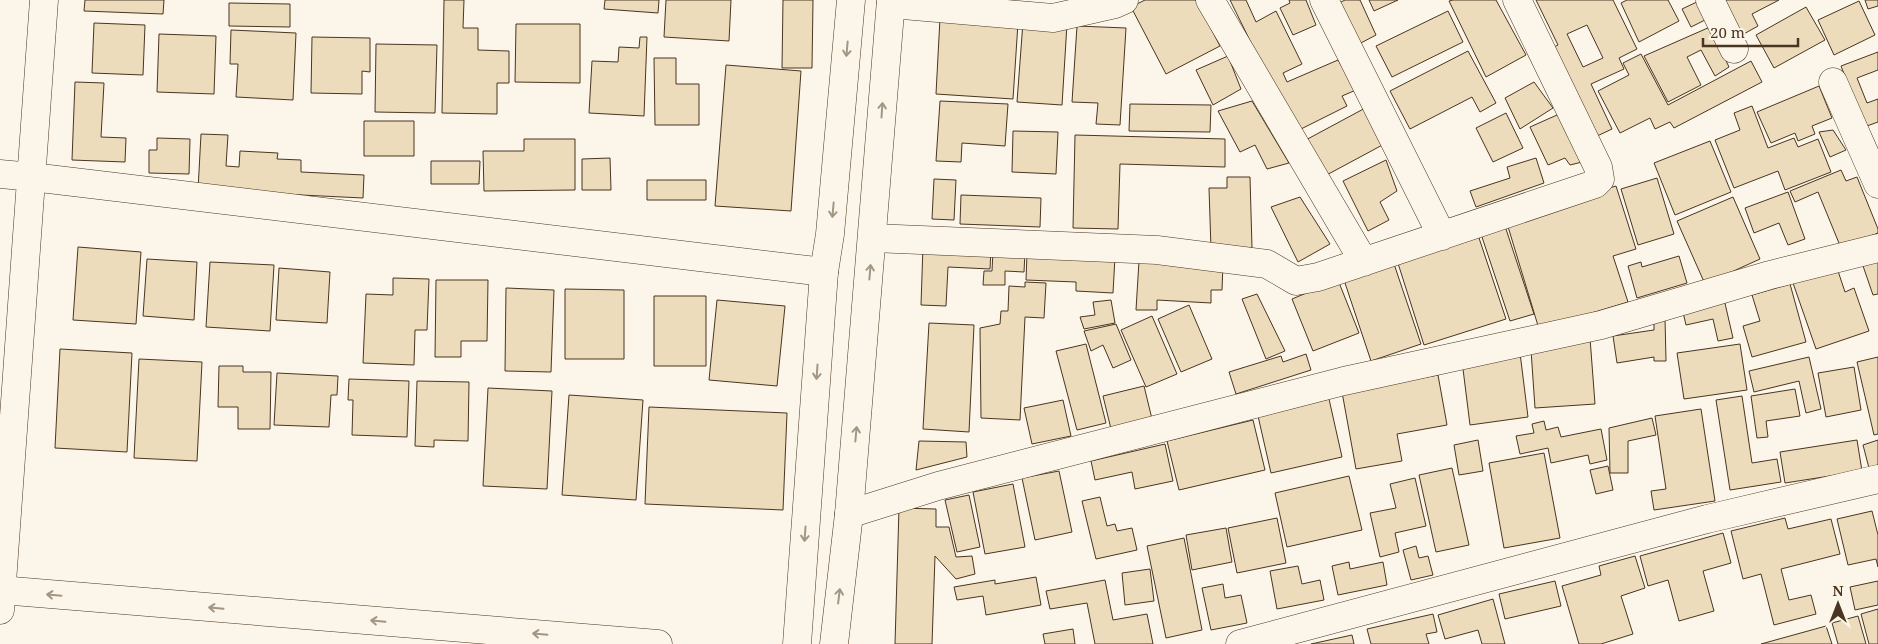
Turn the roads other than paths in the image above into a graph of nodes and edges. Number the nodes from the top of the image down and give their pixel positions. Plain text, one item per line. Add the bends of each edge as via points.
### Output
1 (44, 0) edge
2 (851, 0) edge
3 (1124, 0) edge
4 (1210, 0) edge
5 (1324, 0) edge
6 (1517, 0) edge
7 (1710, 0) edge
8 (891, 2) edge
9 (1734, 50) dead end
10 (1833, 82) dead end
11 (0, 174) edge
12 (32, 177) junction
13 (1878, 184) edge
14 (1442, 236) junction
15 (873, 238) junction
16 (1878, 248) edge
17 (1364, 262) junction
18 (824, 272) junction
19 (1878, 478) edge
20 (849, 514) junction
21 (0, 597) edge
22 (658, 644) edge
23 (797, 644) edge
24 (834, 644) edge
25 (1240, 644) edge

1 - 12 street
2 -> 18 street
3 - 8 street via 1053,18
4 - 17 street
5 - 14 street
6 - 14 street via 1598,167 1600,179 1595,184
7 - 9 street
15 -> 8 street
10 - 13 street
11 - 12 street
12 - 18 street
12 - 21 street
14 - 17 street
15 - 17 street via 1157,250 1267,264 1296,281
20 -> 15 street
16 - 20 street via 1770,275 1601,326 1344,381 938,486
18 -> 23 street
19 - 25 street via 1707,519
24 -> 20 street
22 -> 21 street

